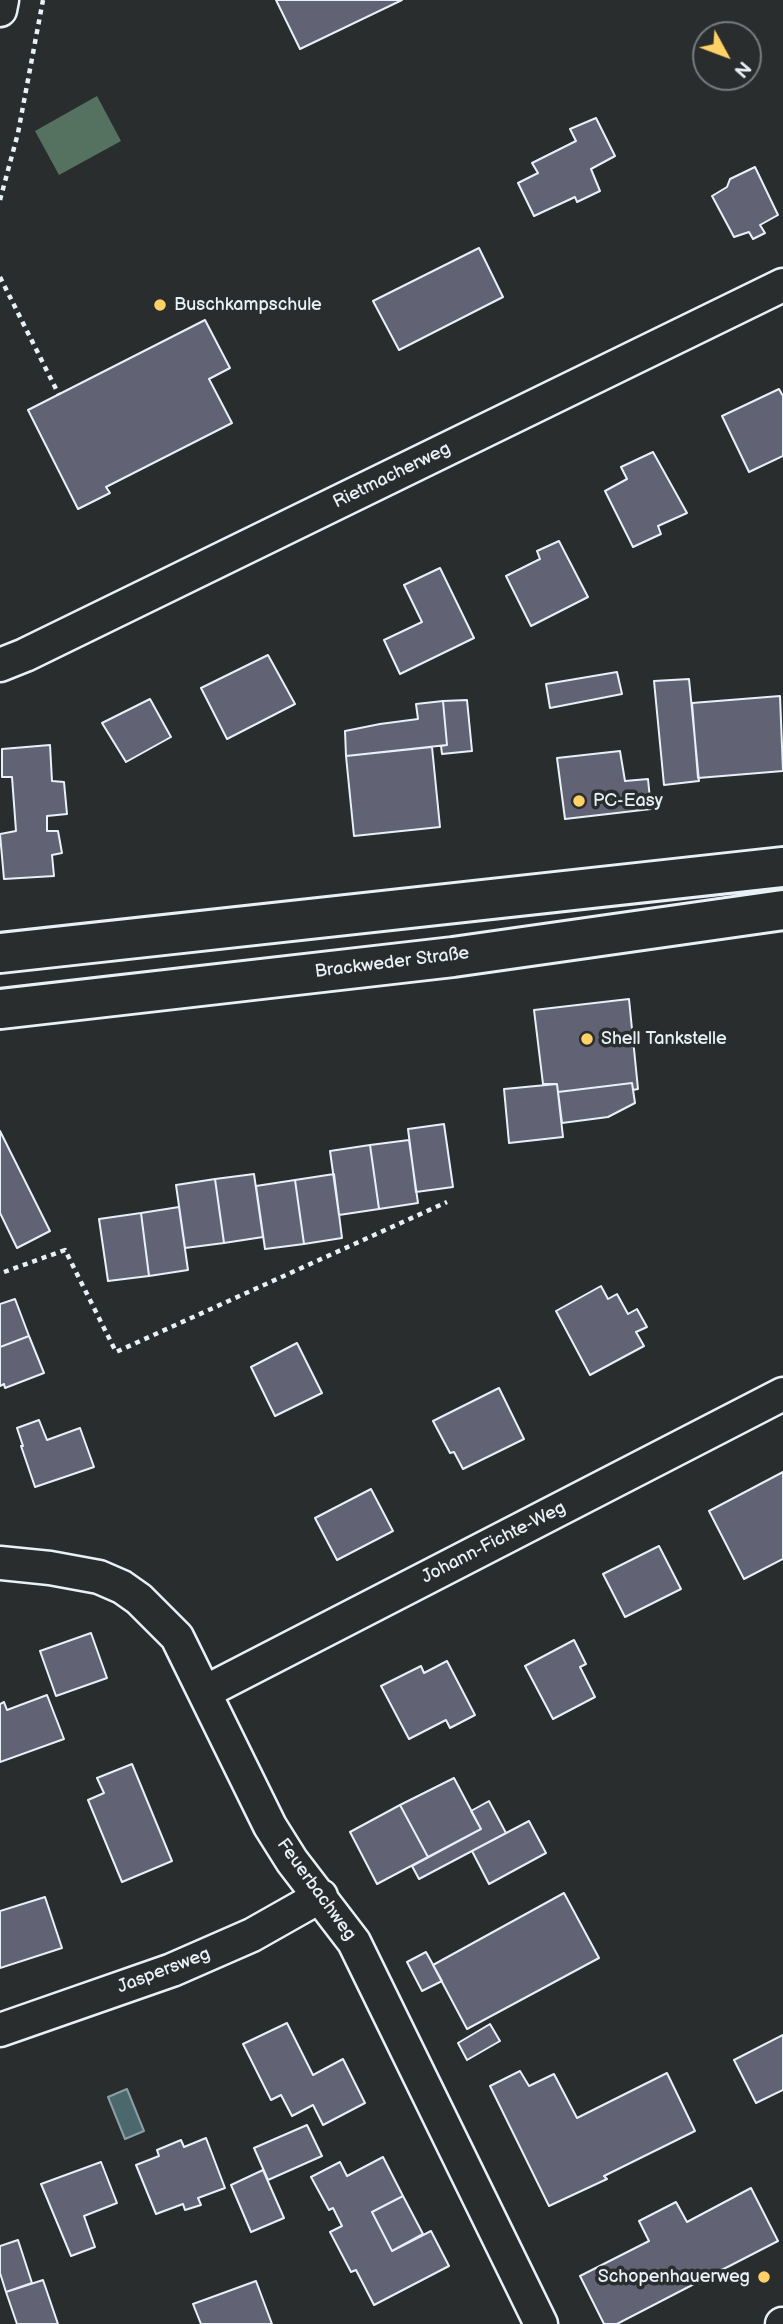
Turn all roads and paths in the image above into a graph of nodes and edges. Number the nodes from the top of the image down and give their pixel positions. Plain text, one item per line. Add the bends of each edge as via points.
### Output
1 (2, 0) edge
2 (43, 0) edge
3 (0, 10) edge
4 (0, 200) edge
5 (0, 277) edge
6 (783, 285) edge
7 (59, 395) dead end
8 (0, 665) edge
9 (783, 867) edge
10 (783, 910) edge
11 (0, 953) edge
12 (0, 1009) edge
13 (447, 1202) dead end
14 (4, 1272) dead end
15 (783, 1394) edge
16 (0, 1563) edge
17 (205, 1692) junction
18 (321, 1896) junction
19 (0, 2030) edge
20 (541, 2324) edge

1 - 3 street
2 - 4 path via 18,133
5 - 7 path
6 - 8 street, Rietmacherweg
9 - 11 main road
10 - 12 main road, Brackweder Straße via 453,957
13 - 14 path via 116,1352 65,1250
15 - 17 street, Johann-Fichte-Weg
16 - 17 street, Feuerbachweg via 99,1577 121,1587 177,1637
17 - 18 street, Feuerbachweg via 270,1826
18 - 19 street, Jaspersweg via 172,1970
18 - 20 street, Feuerbachweg via 354,1942

